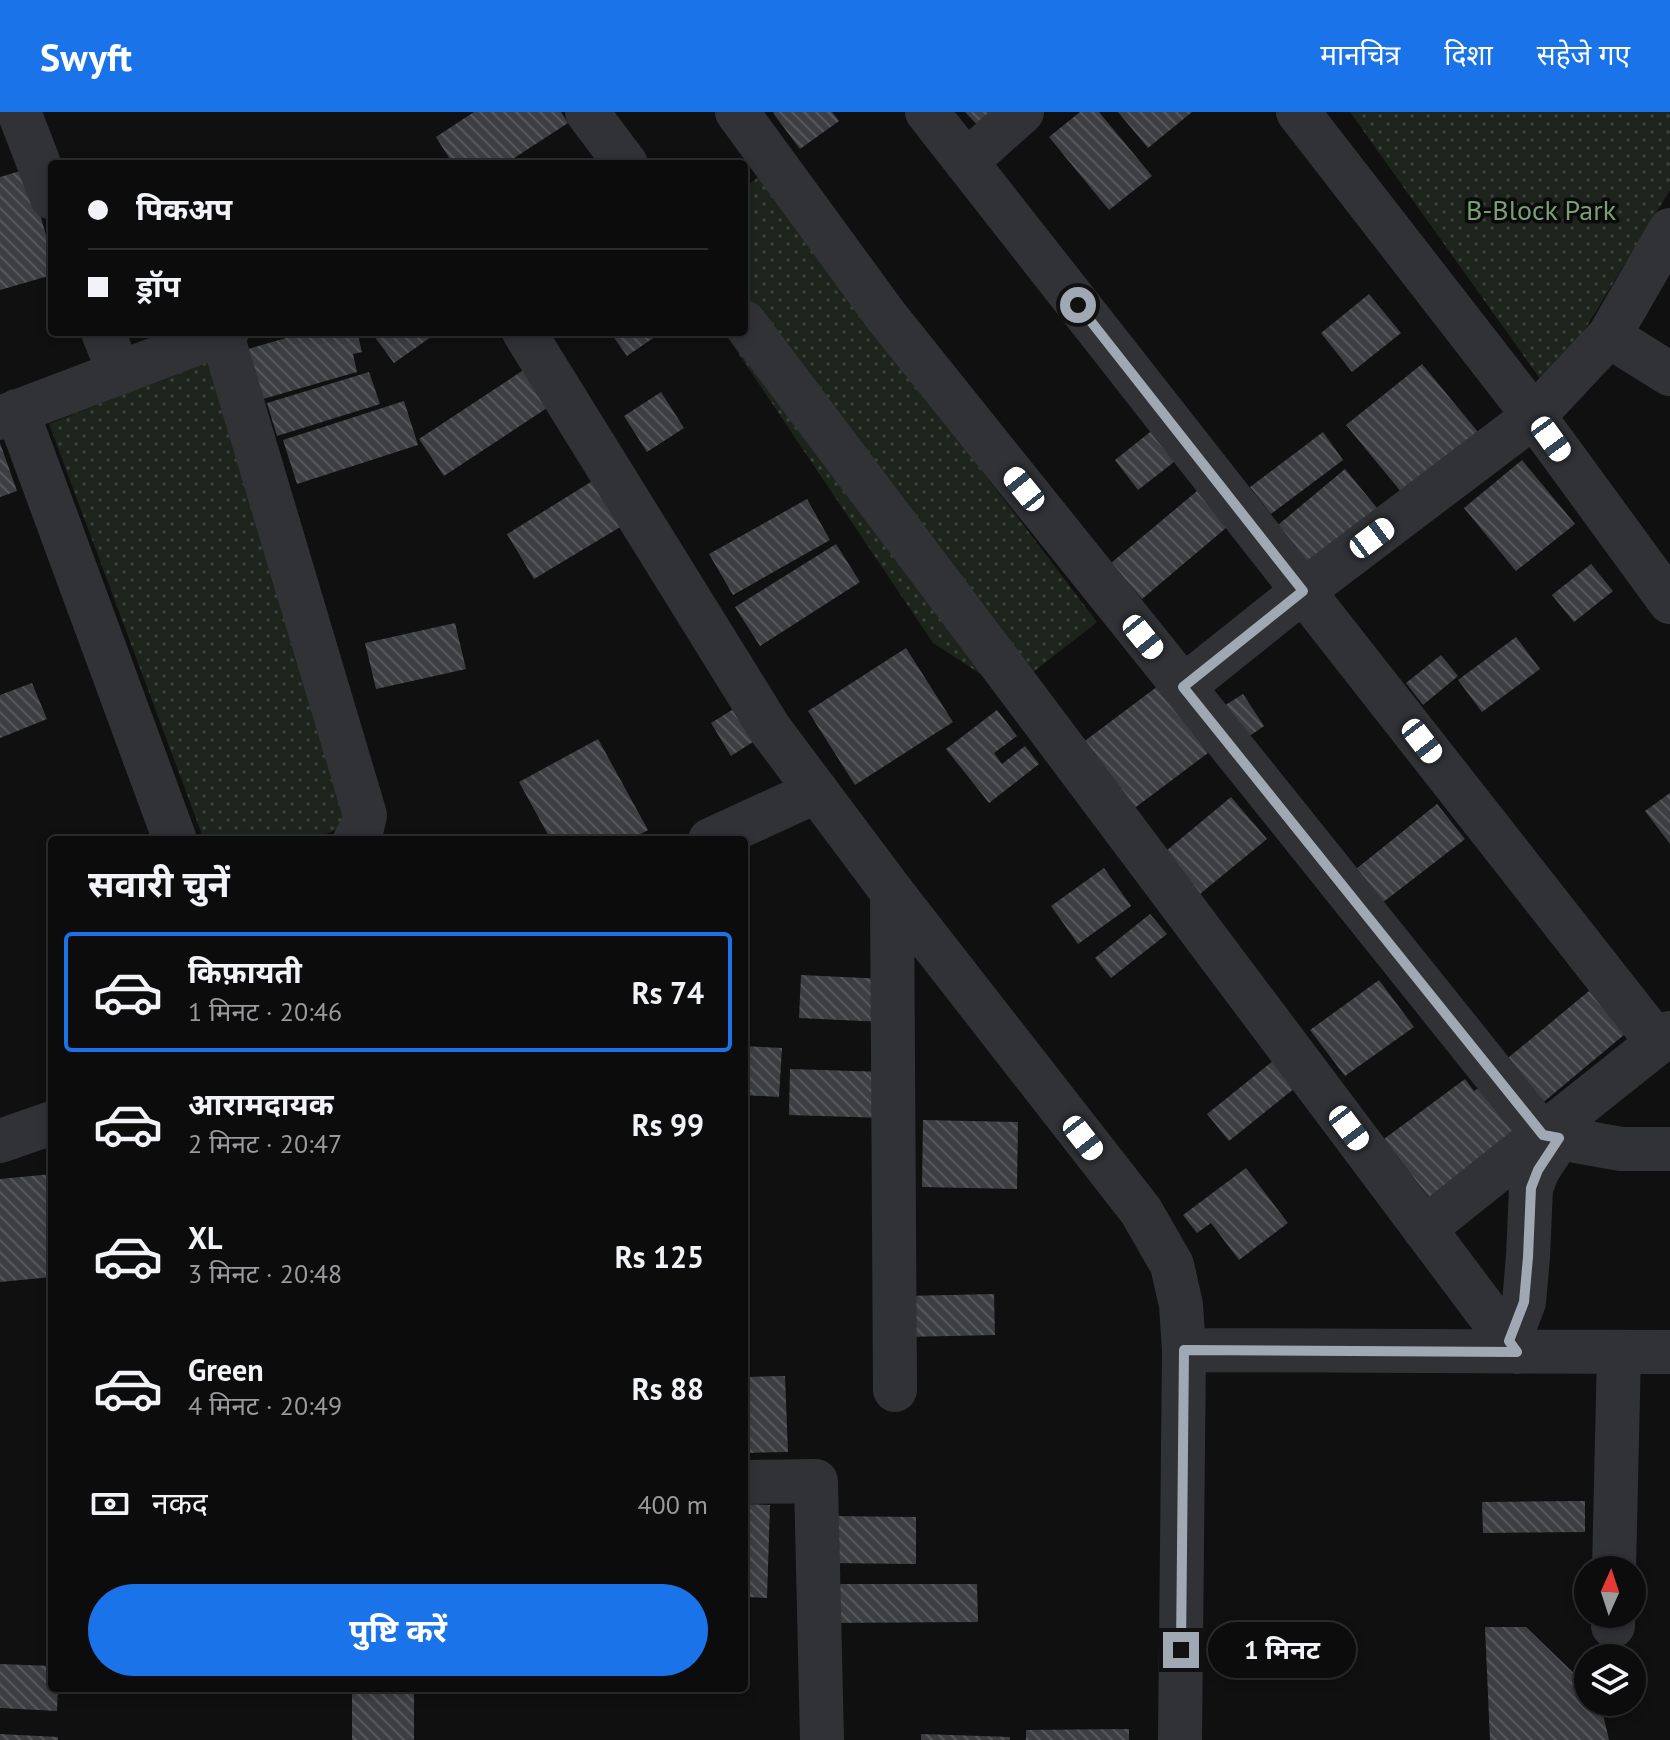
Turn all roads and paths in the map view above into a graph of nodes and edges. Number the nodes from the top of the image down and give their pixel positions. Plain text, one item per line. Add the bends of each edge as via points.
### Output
1 (17, 112) edge
2 (587, 112) edge
3 (737, 112) edge
4 (927, 112) edge
5 (1022, 112) edge
6 (1298, 112) edge
7 (0, 118) edge
8 (623, 160) edge
9 (966, 162) junction
10 (48, 188) edge
11 (1670, 230) edge
12 (748, 327) edge
13 (105, 336) edge
14 (217, 336) edge
15 (226, 336) edge
16 (526, 336) edge
17 (1609, 336) junction
18 (119, 373) junction
19 (1670, 374) edge
20 (9, 414) edge
21 (1534, 416) junction
22 (1303, 591) junction
23 (1670, 602) edge
24 (1183, 687) junction
25 (817, 791) junction
26 (173, 836) edge
27 (357, 836) edge
28 (719, 836) edge
29 (892, 892) junction
30 (1664, 1038) edge
31 (48, 1124) edge
32 (1551, 1137) junction
33 (0, 1141) edge
34 (1670, 1149) edge
35 (1424, 1229) junction
36 (1513, 1347) junction
37 (1184, 1350) junction
38 (1619, 1352) junction
39 (1670, 1352) edge
40 (895, 1390) dead end
41 (748, 1482) edge
42 (1614, 1556) edge
43 (822, 1740) edge
44 (1180, 1740) edge

1 - 7 street
1 - 10 street
2 - 8 street
3 - 24 street via 886,316
4 - 9 street
5 - 9 street
6 - 21 street
9 - 22 street
11 - 17 street
12 - 35 street
13 - 18 street
14 - 18 street
15 - 27 street via 365,815
16 - 25 street via 770,729
17 - 19 street
17 - 21 street
18 - 20 street
20 - 26 street
21 - 22 street
21 - 23 street
22 - 24 street
22 - 30 street
24 - 32 street
25 - 28 street
25 - 29 street
29 - 37 street via 1141,1211 1172,1265
29 - 40 street
30 - 32 street
31 - 33 street
32 - 34 street via 1621,1149
32 - 35 street
32 - 36 street via 1531,1188 1524,1302
35 - 36 street
36 - 37 street
36 - 38 street
37 - 44 street
38 - 39 street
38 - 42 street
41 - 43 street via 816,1481

